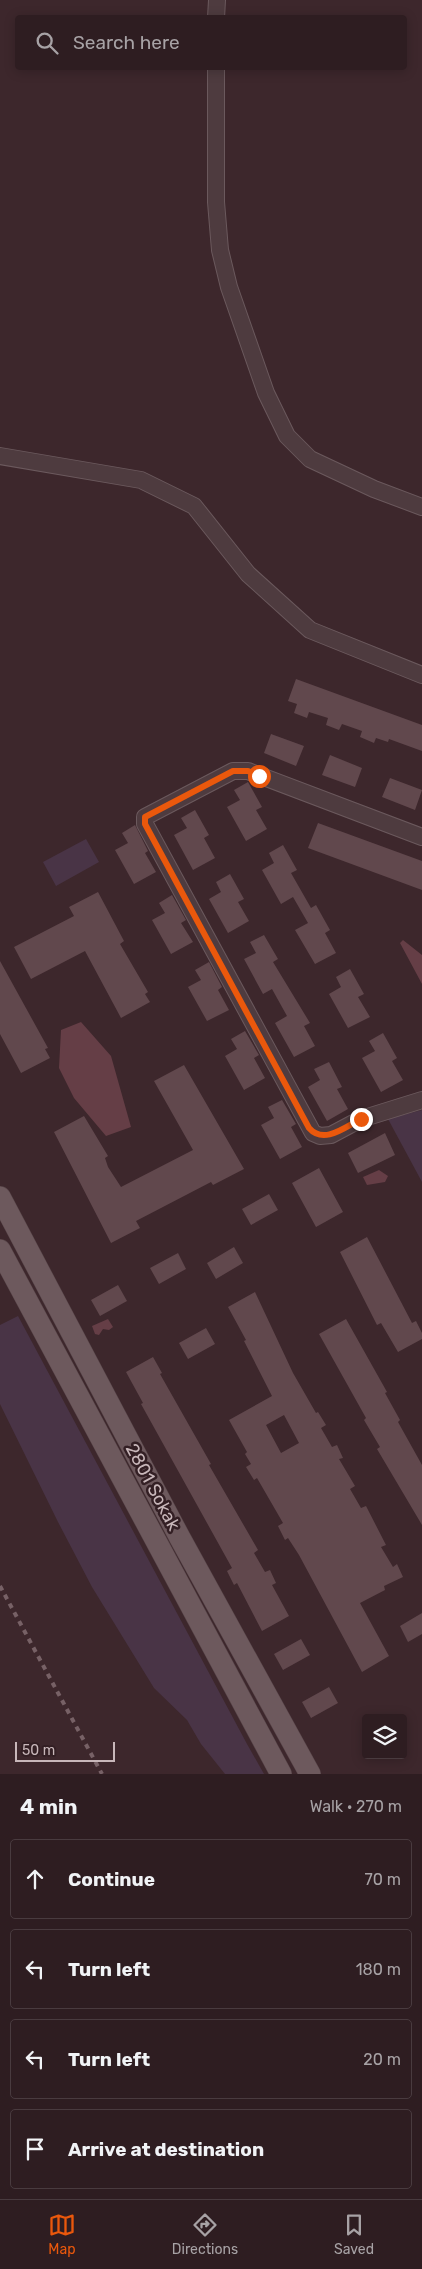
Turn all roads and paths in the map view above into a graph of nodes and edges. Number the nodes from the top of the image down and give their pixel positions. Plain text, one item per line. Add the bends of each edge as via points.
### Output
1 (217, 0) edge
2 (216, 15) edge
3 (216, 70) edge
4 (0, 456) edge
5 (422, 507) edge
6 (422, 675) edge
7 (422, 837) edge
8 (422, 1100) edge
9 (0, 1197) edge
10 (0, 1250) edge
11 (281, 1774) edge
12 (310, 1774) edge

1 - 2 street
3 - 5 street via 216,202 220,250 229,287 266,394 286,436 310,459
4 - 6 street via 141,480 194,506 248,574 310,630
7 - 8 street via 248,771 233,771 145,817 145,824 313,1133 331,1135 361,1119
9 - 12 main road, 2801 Sokak via 180,1538
10 - 11 main road, 2801 Sokak

